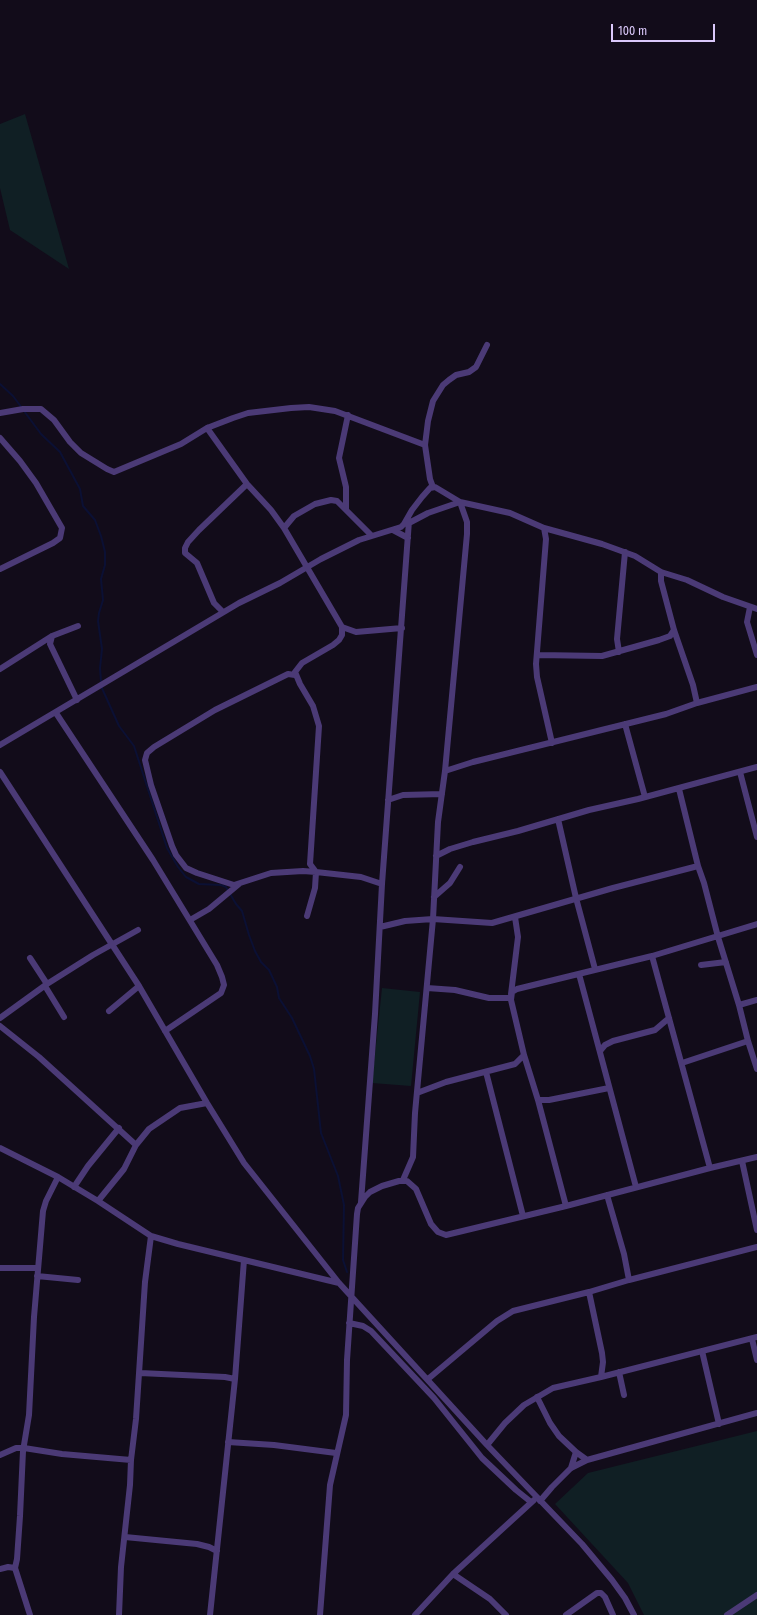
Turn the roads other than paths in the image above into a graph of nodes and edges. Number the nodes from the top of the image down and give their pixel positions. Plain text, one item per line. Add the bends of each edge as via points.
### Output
1 (487, 344) dead end
2 (0, 413) edge
3 (348, 415) junction
4 (207, 428) junction
5 (0, 438) edge
6 (425, 445) junction
7 (247, 484) junction
8 (433, 487) junction
9 (460, 502) junction
10 (346, 509) junction
11 (409, 515) junction
12 (409, 524) junction
13 (284, 528) junction
14 (544, 528) junction
15 (393, 530) junction
16 (371, 535) junction
17 (408, 538) junction
18 (625, 552) junction
19 (308, 568) junction
20 (0, 569) edge
21 (661, 572) junction
22 (750, 607) junction
23 (757, 609) edge
24 (223, 612) junction
25 (78, 626) dead end
26 (342, 627) junction
27 (402, 628) junction
28 (674, 630) junction
29 (52, 636) junction
30 (619, 652) junction
31 (538, 655) junction
32 (757, 655) edge
33 (0, 669) edge
34 (295, 676) junction
35 (757, 687) edge
36 (77, 700) junction
37 (698, 703) junction
38 (56, 713) junction
39 (625, 724) junction
40 (552, 743) junction
41 (0, 745) edge
42 (757, 767) edge
43 (446, 771) junction
44 (0, 772) edge
45 (740, 772) junction
46 (679, 789) junction
47 (442, 794) junction
48 (645, 797) junction
49 (388, 800) junction
50 (558, 819) junction
51 (757, 837) edge
52 (436, 856) junction
53 (698, 866) junction
54 (460, 867) dead end
55 (316, 872) junction
56 (239, 884) junction
57 (382, 884) junction
58 (434, 897) junction
59 (576, 898) junction
60 (307, 916) dead end
61 (515, 917) junction
62 (433, 919) junction
63 (190, 920) junction
64 (757, 924) edge
65 (380, 927) junction
66 (138, 930) dead end
67 (718, 937) junction
68 (110, 944) junction
69 (652, 956) junction
70 (30, 958) dead end
71 (726, 962) junction
72 (701, 965) dead end
73 (595, 969) junction
74 (579, 974) junction
75 (46, 985) junction
76 (139, 986) junction
77 (427, 988) junction
78 (511, 996) junction
79 (757, 1000) edge
80 (739, 1005) junction
81 (109, 1011) dead end
82 (64, 1017) dead end
83 (0, 1018) edge
84 (669, 1018) junction
85 (0, 1026) edge
86 (165, 1031) junction
87 (748, 1041) junction
88 (600, 1051) junction
89 (524, 1055) junction
90 (682, 1063) junction
91 (515, 1064) junction
92 (526, 1066) junction
93 (757, 1069) edge
94 (486, 1072) junction
95 (609, 1088) junction
96 (417, 1093) junction
97 (538, 1100) junction
98 (207, 1103) junction
99 (119, 1128) junction
100 (136, 1144) junction
101 (0, 1148) edge
102 (757, 1157) edge
103 (742, 1161) junction
104 (710, 1168) junction
105 (58, 1178) junction
106 (403, 1180) junction
107 (74, 1187) junction
108 (636, 1187) junction
109 (607, 1195) junction
110 (98, 1201) junction
111 (360, 1203) junction
112 (566, 1206) junction
113 (523, 1216) junction
114 (757, 1230) edge
115 (151, 1236) junction
116 (757, 1247) edge
117 (244, 1260) junction
118 (0, 1268) edge
119 (37, 1268) junction
120 (37, 1276) junction
121 (78, 1280) dead end
122 (629, 1280) junction
123 (339, 1283) junction
124 (589, 1292) junction
125 (352, 1296) junction
126 (349, 1323) junction
127 (754, 1338) edge
128 (702, 1351) junction
129 (757, 1360) edge
130 (619, 1372) junction
131 (140, 1373) junction
132 (601, 1377) junction
133 (235, 1379) junction
134 (428, 1380) junction
135 (624, 1395) dead end
136 (537, 1396) junction
137 (757, 1414) edge
138 (719, 1424) junction
139 (228, 1442) junction
140 (487, 1445) junction
141 (24, 1448) junction
142 (576, 1452) junction
143 (336, 1453) junction
144 (0, 1455) edge
145 (131, 1460) junction
146 (587, 1460) junction
147 (571, 1468) junction
148 (536, 1501) junction
149 (125, 1537) junction
150 (217, 1551) junction
151 (15, 1568) junction
152 (0, 1569) edge
153 (453, 1574) junction
154 (757, 1595) edge
155 (30, 1615) edge
156 (119, 1615) edge
157 (210, 1615) edge
158 (320, 1615) edge
159 (414, 1615) edge
160 (506, 1615) edge
161 (566, 1615) edge
162 (613, 1615) edge
163 (634, 1615) edge
164 (727, 1615) edge

1 - 6 street via 476,367 469,372 456,375 443,385 437,394 430,409
2 - 4 street via 41,409 54,420 81,453 114,472 181,444
3 - 4 street via 316,408 283,409 248,414
3 - 6 street
3 - 10 street via 339,458 346,487
4 - 7 street
5 - 20 street via 36,483 62,528 60,538 53,543
6 - 8 street
7 - 13 street
7 - 24 street via 199,530 185,548 185,553 197,563 214,602
8 - 9 street
8 - 11 street
9 - 12 street via 428,513
9 - 14 street via 510,513
9 - 43 street via 467,522 467,534
10 - 13 street via 337,501 322,502 294,516
10 - 16 street
11 - 12 street
11 - 15 street via 404,524
12 - 17 street
13 - 19 street
14 - 18 street
14 - 31 street via 546,539
15 - 16 street
15 - 17 street
16 - 19 street
17 - 27 street
18 - 21 street
18 - 30 street via 617,639
19 - 24 street
19 - 26 street
21 - 22 street via 687,580
21 - 28 street
22 - 23 street
22 - 32 street via 747,622
24 - 36 street
25 - 29 street
26 - 27 street via 356,632
26 - 34 street via 339,640 302,663
27 - 49 street
28 - 30 street via 670,636
28 - 37 street
29 - 33 street
29 - 36 street via 50,643
30 - 31 street via 602,656
31 - 40 street via 537,677
34 - 55 street via 313,706 319,726 310,861 312,869
34 - 56 street via 288,674 215,710 146,754 151,785 172,846 180,860 192,871 231,884
35 - 37 street
36 - 38 street
37 - 39 street
38 - 41 street
38 - 63 street
39 - 40 street
39 - 48 street
40 - 43 street
42 - 45 street
43 - 47 street
44 - 68 street
45 - 46 street
45 - 51 street
46 - 48 street
46 - 53 street
47 - 49 street via 403,795
47 - 52 street
48 - 50 street
49 - 57 street
50 - 52 street via 461,845
50 - 59 street
52 - 58 street
53 - 59 street
53 - 67 street
54 - 58 street via 450,883
55 - 56 street via 271,873
55 - 57 street via 361,877
55 - 60 street via 314,894
56 - 63 street via 209,909
57 - 65 street
58 - 62 street
59 - 61 street
59 - 73 street
61 - 62 street via 488,923
61 - 78 street via 518,936
62 - 65 street via 405,921
62 - 77 street
63 - 86 street via 217,965 224,981 224,988 215,998
64 - 67 street
65 - 111 street
66 - 68 street
67 - 69 street
67 - 71 street
68 - 75 street
68 - 76 street
69 - 73 street
69 - 84 street
70 - 75 street
71 - 72 street
71 - 80 street
73 - 74 street
74 - 78 street via 517,989
74 - 88 street
75 - 82 street
75 - 83 street
76 - 81 street
76 - 86 street
77 - 78 street via 455,990 489,998
77 - 96 street
78 - 89 street
79 - 80 street
80 - 87 street
84 - 88 street via 655,1030 613,1041
84 - 90 street
85 - 99 street
86 - 98 street
87 - 90 street
87 - 93 street
88 - 95 street
89 - 91 street
89 - 92 street
90 - 104 street
91 - 92 street
91 - 94 street
92 - 97 street
94 - 96 street via 446,1082
94 - 113 street
95 - 97 street
95 - 108 street
96 - 106 street via 413,1157
97 - 112 street
98 - 100 street via 176,1110 149,1129
98 - 123 street via 244,1163
99 - 100 street
99 - 107 street
100 - 110 street via 124,1169
101 - 105 street
102 - 103 street
103 - 104 street
103 - 114 street
104 - 108 street
105 - 107 street
105 - 119 street via 43,1211
106 - 111 street via 370,1192
106 - 113 street via 415,1188 431,1224 444,1235
107 - 110 street
108 - 109 street
109 - 112 street
109 - 122 street
110 - 115 street
111 - 125 street via 354,1241
112 - 113 street
115 - 117 street
115 - 131 street via 145,1282
116 - 122 street
117 - 123 street
117 - 133 street
118 - 119 street
119 - 120 street
120 - 121 street
120 - 141 street via 29,1415
122 - 124 street
123 - 125 street
124 - 132 street via 602,1353
124 - 134 street via 524,1308 503,1316
125 - 126 street
125 - 134 street
126 - 143 street via 346,1415
126 - 148 street via 371,1331 434,1398 482,1458 516,1490
127 - 128 street
127 - 129 street
128 - 130 street
128 - 138 street
130 - 132 street
130 - 135 street
131 - 133 street
131 - 145 street
132 - 136 street via 560,1386
133 - 139 street
134 - 140 street
136 - 140 street via 514,1414
136 - 142 street via 553,1428
137 - 138 street
138 - 146 street
139 - 143 street
139 - 150 street
140 - 148 street
141 - 144 street via 16,1448
141 - 145 street
141 - 151 street
142 - 146 street
142 - 147 street
143 - 158 street via 327,1504
145 - 149 street
146 - 147 street
147 - 148 street
148 - 153 street
148 - 163 street via 582,1544 612,1580
149 - 150 street via 198,1544
149 - 156 street
150 - 157 street
151 - 152 street
151 - 155 street
153 - 159 street
153 - 160 street via 490,1599
154 - 164 street
161 - 162 street via 597,1593 601,1593

